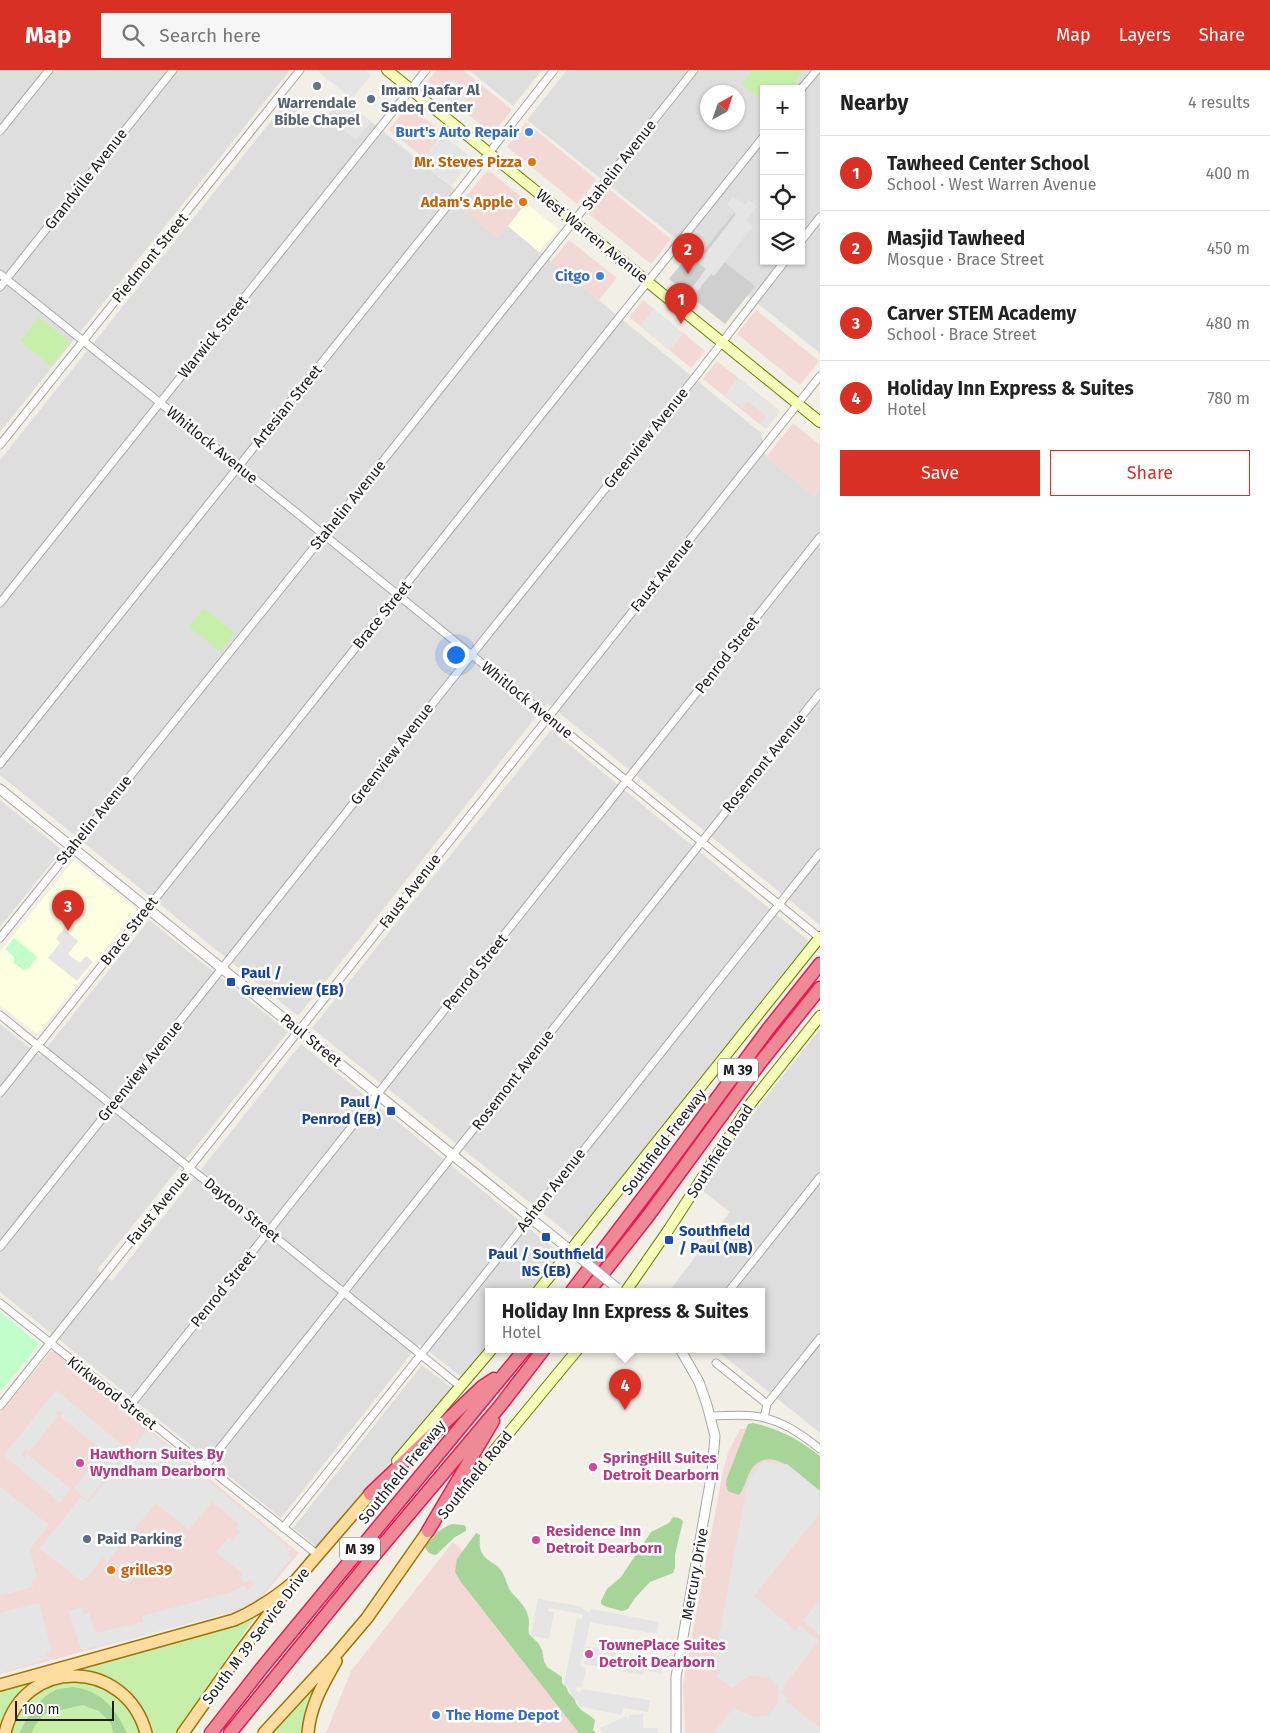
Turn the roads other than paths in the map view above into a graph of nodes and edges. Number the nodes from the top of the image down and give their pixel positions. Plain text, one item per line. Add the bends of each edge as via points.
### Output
1 (49, 70) edge
2 (173, 70) edge
3 (300, 70) edge
4 (387, 70) edge
5 (426, 70) edge
6 (554, 70) edge
7 (694, 70) edge
8 (817, 70) edge
9 (804, 85) edge
10 (411, 89) junction
11 (0, 132) edge
12 (760, 141) edge
13 (489, 152) junction
14 (820, 217) edge
15 (574, 221) junction
16 (805, 236) edge
17 (782, 265) edge
18 (0, 274) edge
19 (7, 279) junction
20 (648, 281) junction
21 (0, 288) edge
22 (84, 341) junction
23 (722, 342) junction
24 (820, 376) edge
25 (160, 403) junction
26 (798, 404) junction
27 (820, 422) edge
28 (0, 445) edge
29 (239, 466) junction
30 (324, 535) junction
31 (820, 537) edge
32 (398, 596) junction
33 (0, 604) edge
34 (471, 654) junction
35 (820, 693) edge
36 (549, 717) junction
37 (0, 764) edge
38 (627, 781) junction
39 (0, 789) edge
40 (701, 842) junction
41 (72, 847) junction
42 (820, 853) edge
43 (779, 905) junction
44 (148, 909) junction
45 (0, 938) edge
46 (820, 938) edge
47 (820, 960) edge
48 (820, 964) edge
49 (222, 968) junction
50 (820, 988) edge
51 (798, 992) junction
52 (820, 998) edge
53 (0, 1015) edge
54 (820, 1016) edge
55 (790, 1026) junction
56 (299, 1030) junction
57 (38, 1046) junction
58 (0, 1093) edge
59 (377, 1094) junction
60 (112, 1106) junction
61 (454, 1156) junction
62 (190, 1168) junction
63 (820, 1177) edge
64 (530, 1217) junction
65 (269, 1232) junction
66 (0, 1247) edge
67 (574, 1254) junction
68 (541, 1288) edge
69 (574, 1288) edge
70 (591, 1288) edge
71 (618, 1288) edge
72 (623, 1288) edge
73 (731, 1288) edge
74 (345, 1293) junction
75 (0, 1304) edge
76 (820, 1338) edge
77 (50, 1344) junction
78 (489, 1353) edge
79 (522, 1353) edge
80 (541, 1353) edge
81 (575, 1353) edge
82 (683, 1353) edge
83 (421, 1355) junction
84 (716, 1363) dead end
85 (510, 1367) junction
86 (461, 1387) junction
87 (767, 1404) junction
88 (0, 1406) edge
89 (500, 1406) junction
90 (129, 1407) junction
91 (710, 1416) junction
92 (764, 1418) junction
93 (820, 1449) edge
94 (206, 1467) junction
95 (370, 1494) junction
96 (283, 1528) junction
97 (428, 1531) junction
98 (318, 1555) junction
99 (295, 1581) junction
100 (366, 1618) junction
101 (0, 1685) edge
102 (5, 1733) edge
103 (146, 1733) edge
104 (182, 1733) edge
105 (211, 1733) edge
106 (230, 1733) edge
107 (264, 1733) edge
108 (308, 1733) edge
109 (676, 1733) edge

1 - 11 street
2 - 19 street, Grandville Avenue
3 - 22 street, Piedmont Street
4 - 10 main road, West Warren Avenue
5 - 10 street, Warwick Street
6 - 13 street, Artesian Street
7 - 15 street, Stahelin Avenue
8 - 9 street
10 - 13 main road, West Warren Avenue
10 - 25 street, Warwick Street
12 - 20 street, Brace Street
13 - 15 main road, West Warren Avenue
13 - 29 street, Artesian Street
14 - 16 street
15 - 20 main road, West Warren Avenue
15 - 30 street, Stahelin Avenue
17 - 23 street, Greenview Avenue
18 - 19 street, Whitlock Avenue
19 - 21 street, Grandville Avenue
19 - 22 street, Whitlock Avenue
20 - 23 main road, West Warren Avenue
20 - 32 street, Brace Street
22 - 25 street, Whitlock Avenue
22 - 28 street, Piedmont Street
23 - 26 main road, West Warren Avenue
23 - 34 street, Greenview Avenue
24 - 26 street, Faust Avenue
25 - 29 street, Whitlock Avenue
25 - 33 street, Warwick Street
26 - 27 main road, West Warren Avenue
26 - 36 street, Faust Avenue
29 - 30 street, Whitlock Avenue
29 - 37 street, Artesian Street
30 - 32 street, Whitlock Avenue
30 - 41 street, Stahelin Avenue
31 - 38 street, Penrod Street
32 - 34 street, Whitlock Avenue
32 - 44 street, Brace Street
34 - 36 street, Whitlock Avenue
34 - 49 street, Greenview Avenue
35 - 40 street, Rosemont Avenue
36 - 38 street, Whitlock Avenue
36 - 56 street, Faust Avenue
38 - 40 street, Whitlock Avenue
38 - 59 street, Penrod Street
39 - 41 street, Paul Street
40 - 43 street, Whitlock Avenue
40 - 61 street, Rosemont Avenue
41 - 44 street, Paul Street
41 - 45 street, Stahelin Avenue
42 - 43 street, Ashton Avenue
43 - 46 street, Whitlock Avenue
43 - 64 street, Ashton Avenue
44 - 49 street, Paul Street
44 - 57 street, Brace Street
46 - 67 main road
47 - 51 highway
48 - 51 highway, Southfield Freeway / M 39
49 - 56 street, Paul Street
49 - 60 street, Greenview Avenue
50 - 55 highway, Southfield Freeway / M 39
51 - 69 highway, Southfield Freeway / M 39
52 - 55 highway
53 - 57 street, Dayton Street
54 - 72 main road, Southfield Road via 751,1103 667,1232
55 - 70 highway, Southfield Freeway / M 39
56 - 59 street, Paul Street
56 - 62 street, Faust Avenue
57 - 58 street, Brace Street
57 - 60 street, Dayton Street
59 - 61 street, Paul Street
59 - 65 street, Penrod Street
60 - 62 street, Dayton Street
60 - 66 street, Greenview Avenue
61 - 64 street, Paul Street
61 - 74 street, Rosemont Avenue
62 - 65 street, Dayton Street
62 - 77 street, Faust Avenue
63 - 73 street
64 - 67 street, Paul Street
64 - 83 street, Ashton Avenue
65 - 74 street, Dayton Street
65 - 90 street, Penrod Street
67 - 68 main road
67 - 71 street, Paul Street, bridge
74 - 83 street, Dayton Street
74 - 94 street, Rosemont Avenue
75 - 77 street, Kirkwood Street
76 - 87 street
77 - 88 street, Faust Avenue
77 - 90 street, Kirkwood Street
78 - 86 main road
79 - 85 highway, Southfield Freeway / M 39
80 - 89 highway, Southfield Freeway / M 39
81 - 97 main road, Southfield Road
82 - 91 street via 699,1382
83 - 86 street, Dayton Street
83 - 96 street, Ashton Avenue
84 - 87 street
85 - 95 highway via 482,1387
85 - 105 highway, Southfield Freeway / M 39
86 - 95 main road
87 - 92 street
89 - 97 highway via 489,1431
89 - 106 highway, Southfield Freeway / M 39 via 388,1537
90 - 94 street, Kirkwood Street
91 - 92 street
91 - 109 street, Mercury Drive via 715,1436 712,1472 676,1677
92 - 93 street via 790,1428
94 - 96 street, Kirkwood Street
95 - 98 main road, South M 39 Service Drive
96 - 98 street, Kirkwood Street
97 - 100 main road
98 - 99 main road, South M 39 Service Drive
99 - 101 main road via 261,1606 234,1620
99 - 104 main road, South M 39 Service Drive
100 - 107 main road
100 - 108 main road via 320,1690 311,1712
102 - 103 main road via 15,1708 31,1690 50,1680 73,1676 95,1678 116,1688 133,1704

